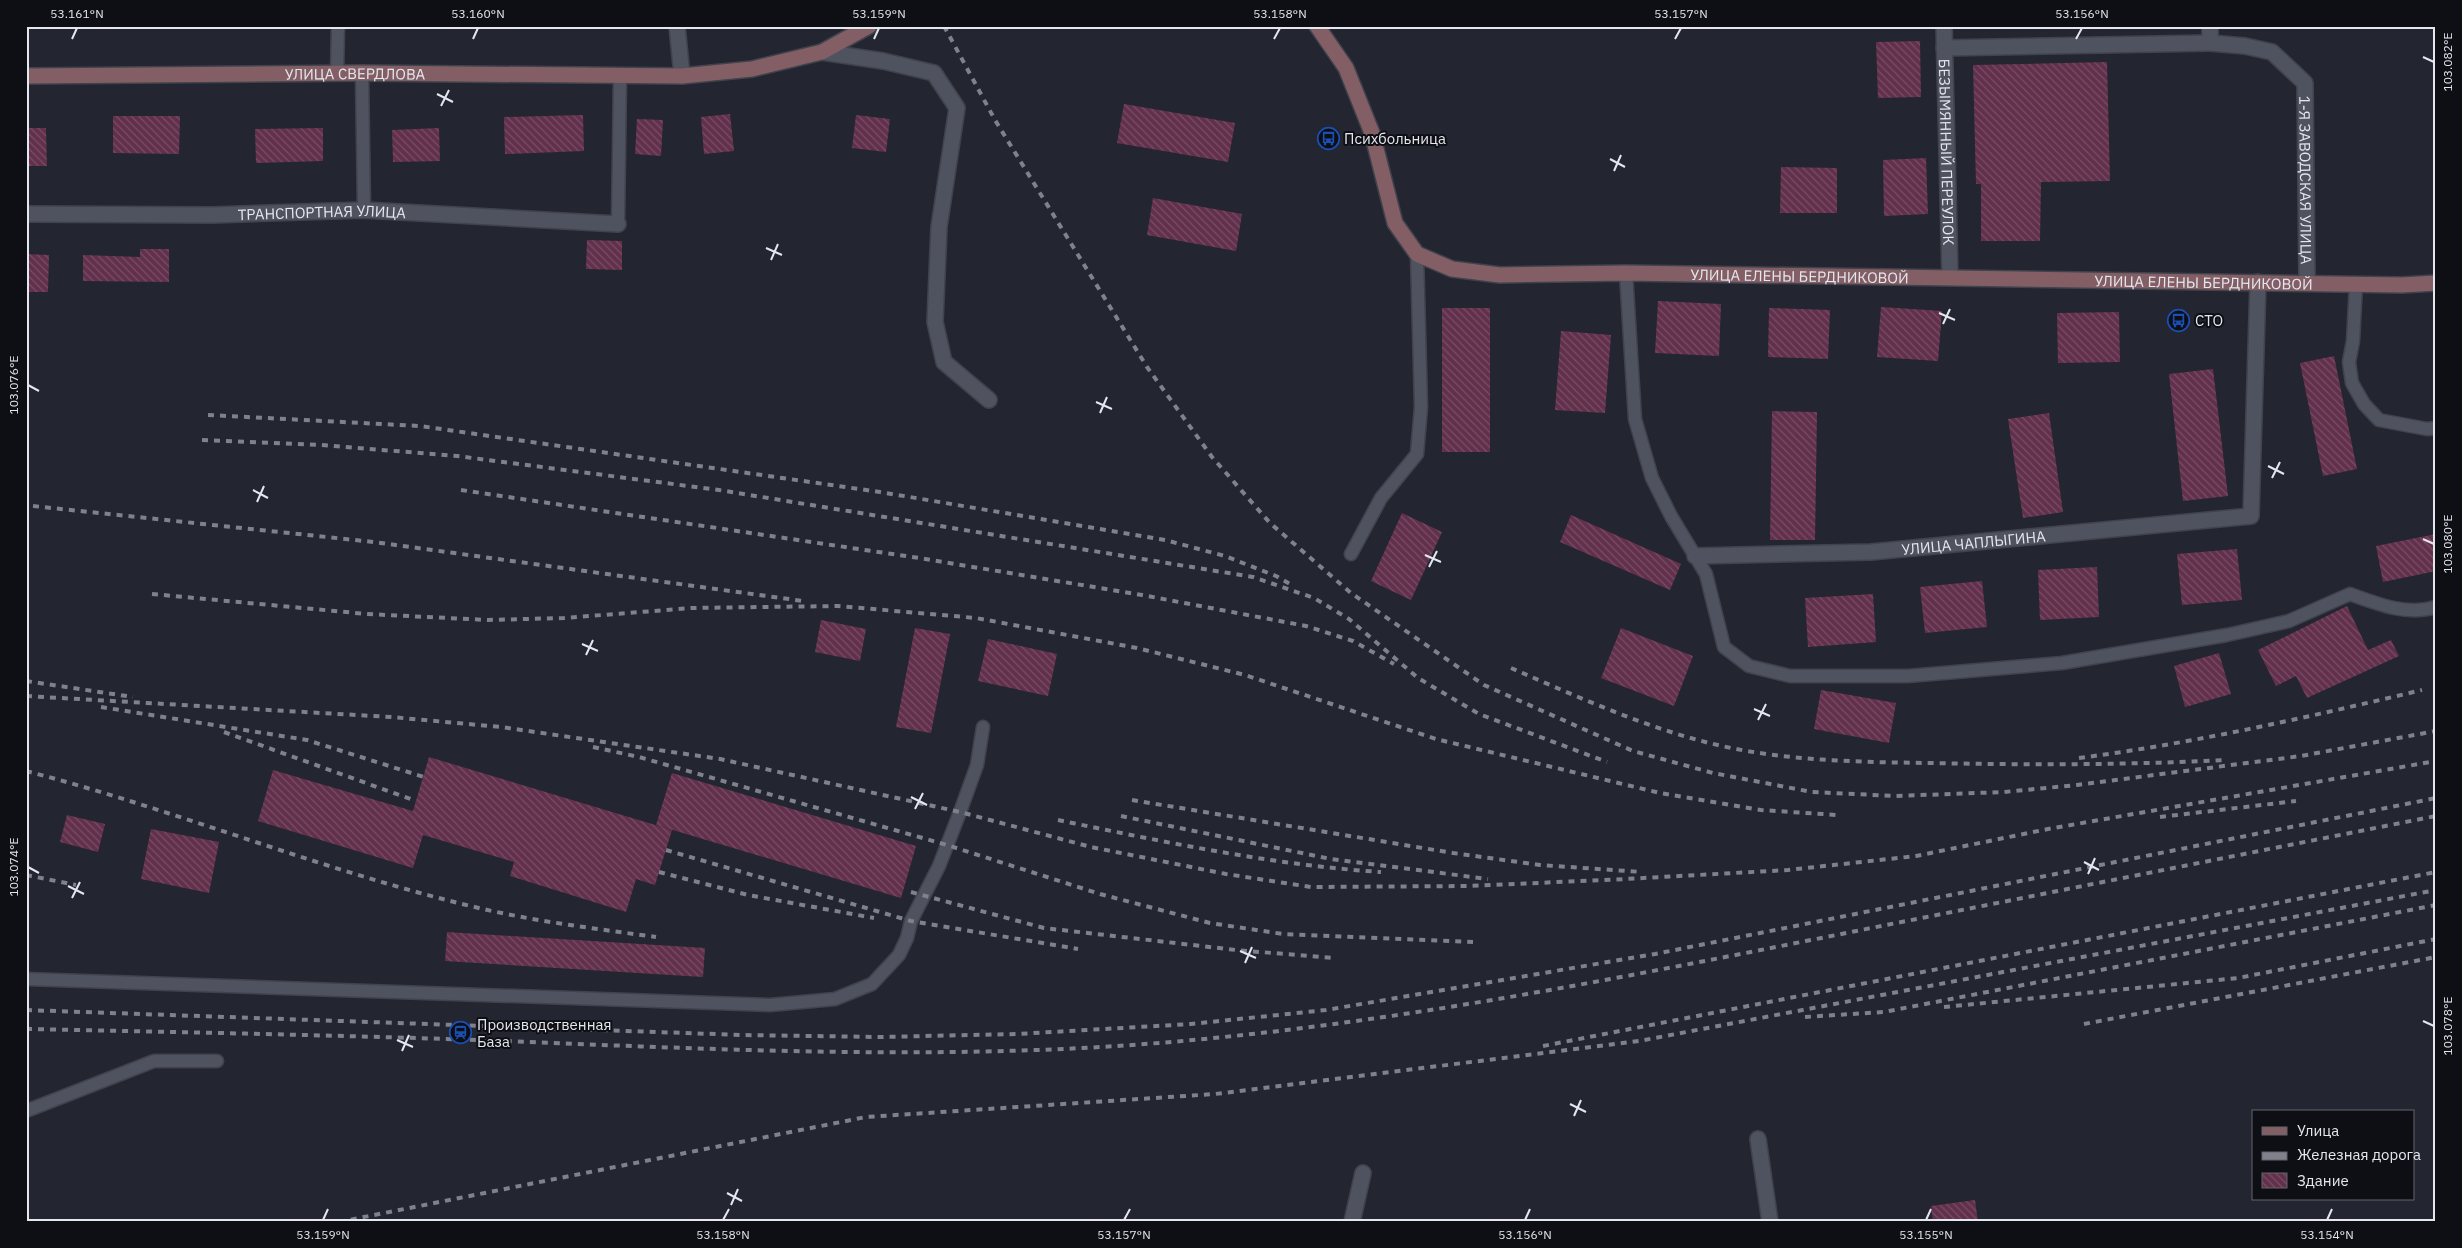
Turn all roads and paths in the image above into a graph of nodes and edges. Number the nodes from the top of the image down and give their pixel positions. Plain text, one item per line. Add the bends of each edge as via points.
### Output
1 (338, 26) edge
2 (677, 26) edge
3 (869, 26) edge
4 (1317, 26) edge
5 (1944, 26) edge
6 (2210, 26) edge
7 (2210, 43) junction
8 (1944, 48) junction
9 (822, 52) junction
10 (362, 73) junction
11 (337, 74) junction
12 (26, 76) edge
13 (620, 76) junction
14 (682, 76) junction
15 (364, 210) junction
16 (26, 214) edge
17 (618, 224) joint
18 (1418, 254) junction
19 (1626, 273) junction
20 (1950, 277) junction
21 (2258, 282) junction
22 (2307, 282) junction
23 (2436, 283) edge
24 (2356, 284) junction
25 (988, 400) dead end
26 (2436, 428) edge
27 (1351, 554) dead end
28 (1695, 556) junction
29 (2436, 607) edge
30 (983, 727) dead end
31 (26, 979) edge
32 (217, 1061) dead end
33 (26, 1111) edge
34 (1758, 1139) dead end
35 (1363, 1173) dead end
36 (1352, 1222) edge
37 (1770, 1222) edge

1 - 11 lane
2 - 14 street
3 - 9 street
4 - 18 street, УЛИЦА ЕЛЕНЫ БЕРДНИКОВОЙ via 1346,68 1372,133 1395,223
5 - 8 street, БЕЗЫМЯННЫЙ ПЕРЕУЛОК
6 - 7 street
7 - 8 street, 1-Я ЗАВОДСКАЯ УЛИЦА
7 - 22 street, 1-Я ЗАВОДСКАЯ УЛИЦА via 2272,52 2305,83
8 - 20 street, БЕЗЫМЯННЫЙ ПЕРЕУЛОК
9 - 14 street via 752,69
9 - 25 street via 934,73 957,108 939,227 935,322 944,362
10 - 11 street, УЛИЦА СВЕРДЛОВА
10 - 13 street, УЛИЦА СВЕРДЛОВА
10 - 15 lane
11 - 12 street, УЛИЦА СВЕРДЛОВА
13 - 14 street, УЛИЦА СВЕРДЛОВА
13 - 17 lane
15 - 16 street, ТРАНСПОРТНАЯ УЛИЦА via 212,215
15 - 17 street, ТРАНСПОРТНАЯ УЛИЦА
18 - 19 street, УЛИЦА ЕЛЕНЫ БЕРДНИКОВОЙ via 1452,269 1500,275
18 - 27 lane via 1421,407 1418,454 1381,498
19 - 20 street, УЛИЦА ЕЛЕНЫ БЕРДНИКОВОЙ
19 - 28 lane via 1635,419 1652,478
20 - 21 street, УЛИЦА ЕЛЕНЫ БЕРДНИКОВОЙ
21 - 22 street, УЛИЦА ЕЛЕНЫ БЕРДНИКОВОЙ
21 - 28 street, УЛИЦА ЧАПЛЫГИНА via 2251,516 1871,552
22 - 24 street, УЛИЦА ЕЛЕНЫ БЕРДНИКОВОЙ
23 - 24 street, УЛИЦА ЕЛЕНЫ БЕРДНИКОВОЙ
24 - 26 lane via 2349,362 2352,383 2364,404 2379,420
28 - 29 lane via 1706,574 1724,647 1748,666 1790,676 1908,676 2062,663 2289,621 2350,594 2390,608
30 - 31 lane via 976,766 960,812 940,866 911,922 899,955 872,984 835,999 770,1005
32 - 33 lane via 154,1061
34 - 37 street
35 - 36 street

